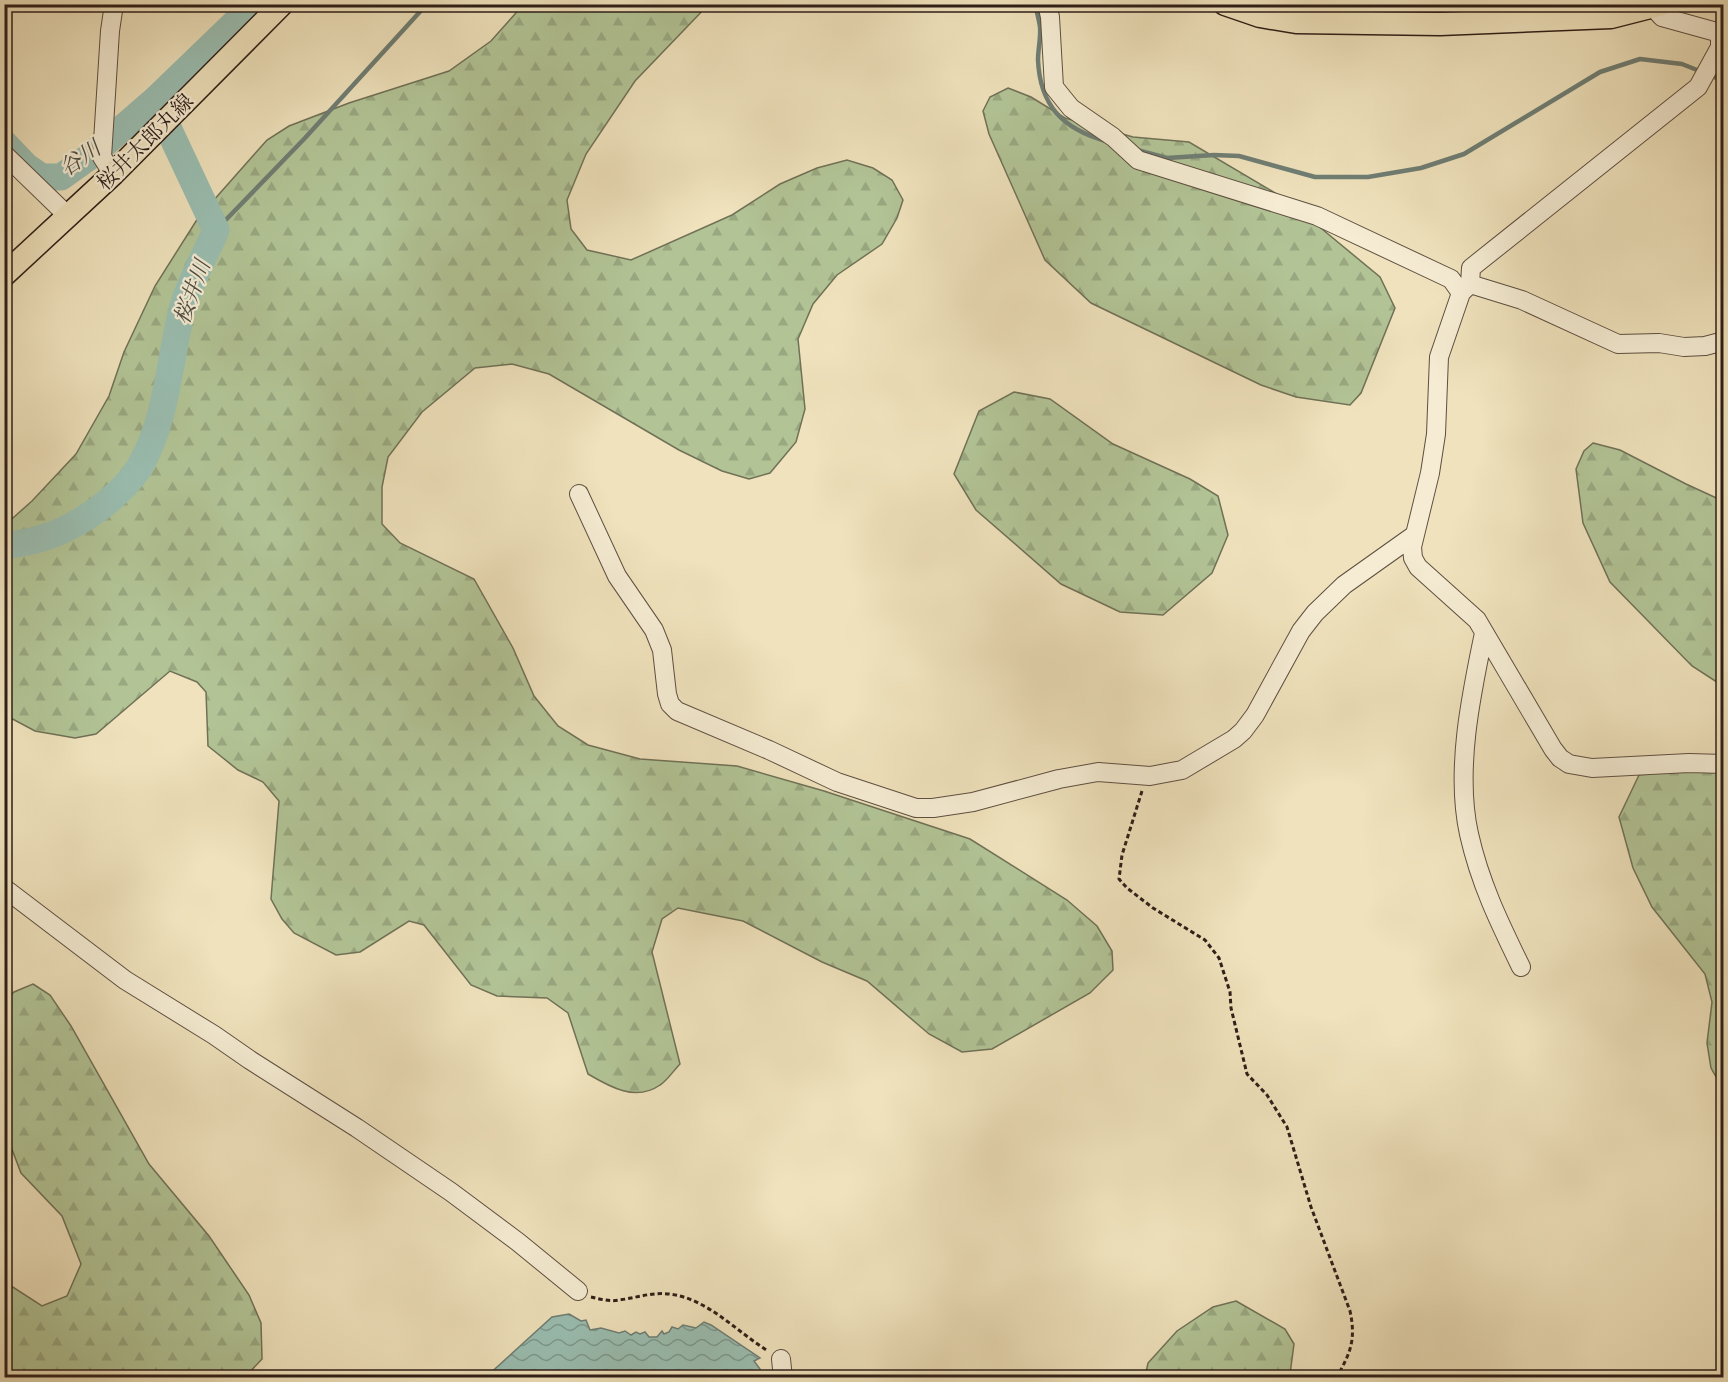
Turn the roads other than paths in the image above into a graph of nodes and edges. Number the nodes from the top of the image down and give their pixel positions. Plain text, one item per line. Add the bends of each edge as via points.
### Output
1 (114, 4) edge
2 (282, 4) edge
3 (1047, 4) edge
4 (1225, 4) edge
5 (1657, 6) edge
6 (4, 154) edge
7 (108, 166) junction
8 (69, 217) junction
9 (4, 275) edge
10 (1466, 288) junction
11 (1724, 341) edge
12 (579, 494) dead end
13 (1413, 536) junction
14 (1484, 633) junction
15 (1724, 764) edge
16 (4, 888) edge
17 (1521, 966) dead end
18 (578, 1291) road end

1 - 7 street via 104,131
2 - 7 main road, 桜井太郎丸線 via 156,131
3 - 10 street via 1054,87 1071,108 1138,160 1317,216
4 - 5 main road via 1260,16 1296,22 1440,24 1611,16
5 - 10 street via 1662,17 1720,33 1720,47 1698,87 1471,268
6 - 8 street
7 - 8 main road, 桜井太郎丸線
8 - 9 main road, 桜井太郎丸線
10 - 11 street via 1522,300 1618,344 1694,346
10 - 13 street via 1439,357 1436,434
12 - 13 street via 617,576 654,630 662,650 666,694 677,711 837,782 916,808 973,802 1098,772 1150,776 1182,770 1243,731 1315,613 1344,585
13 - 14 street via 1413,558 1418,567 1477,620
14 - 15 street via 1553,749 1569,765 1592,768
14 - 17 street via 1465,748 1468,832 1490,905
16 - 18 street via 125,980 452,1192

